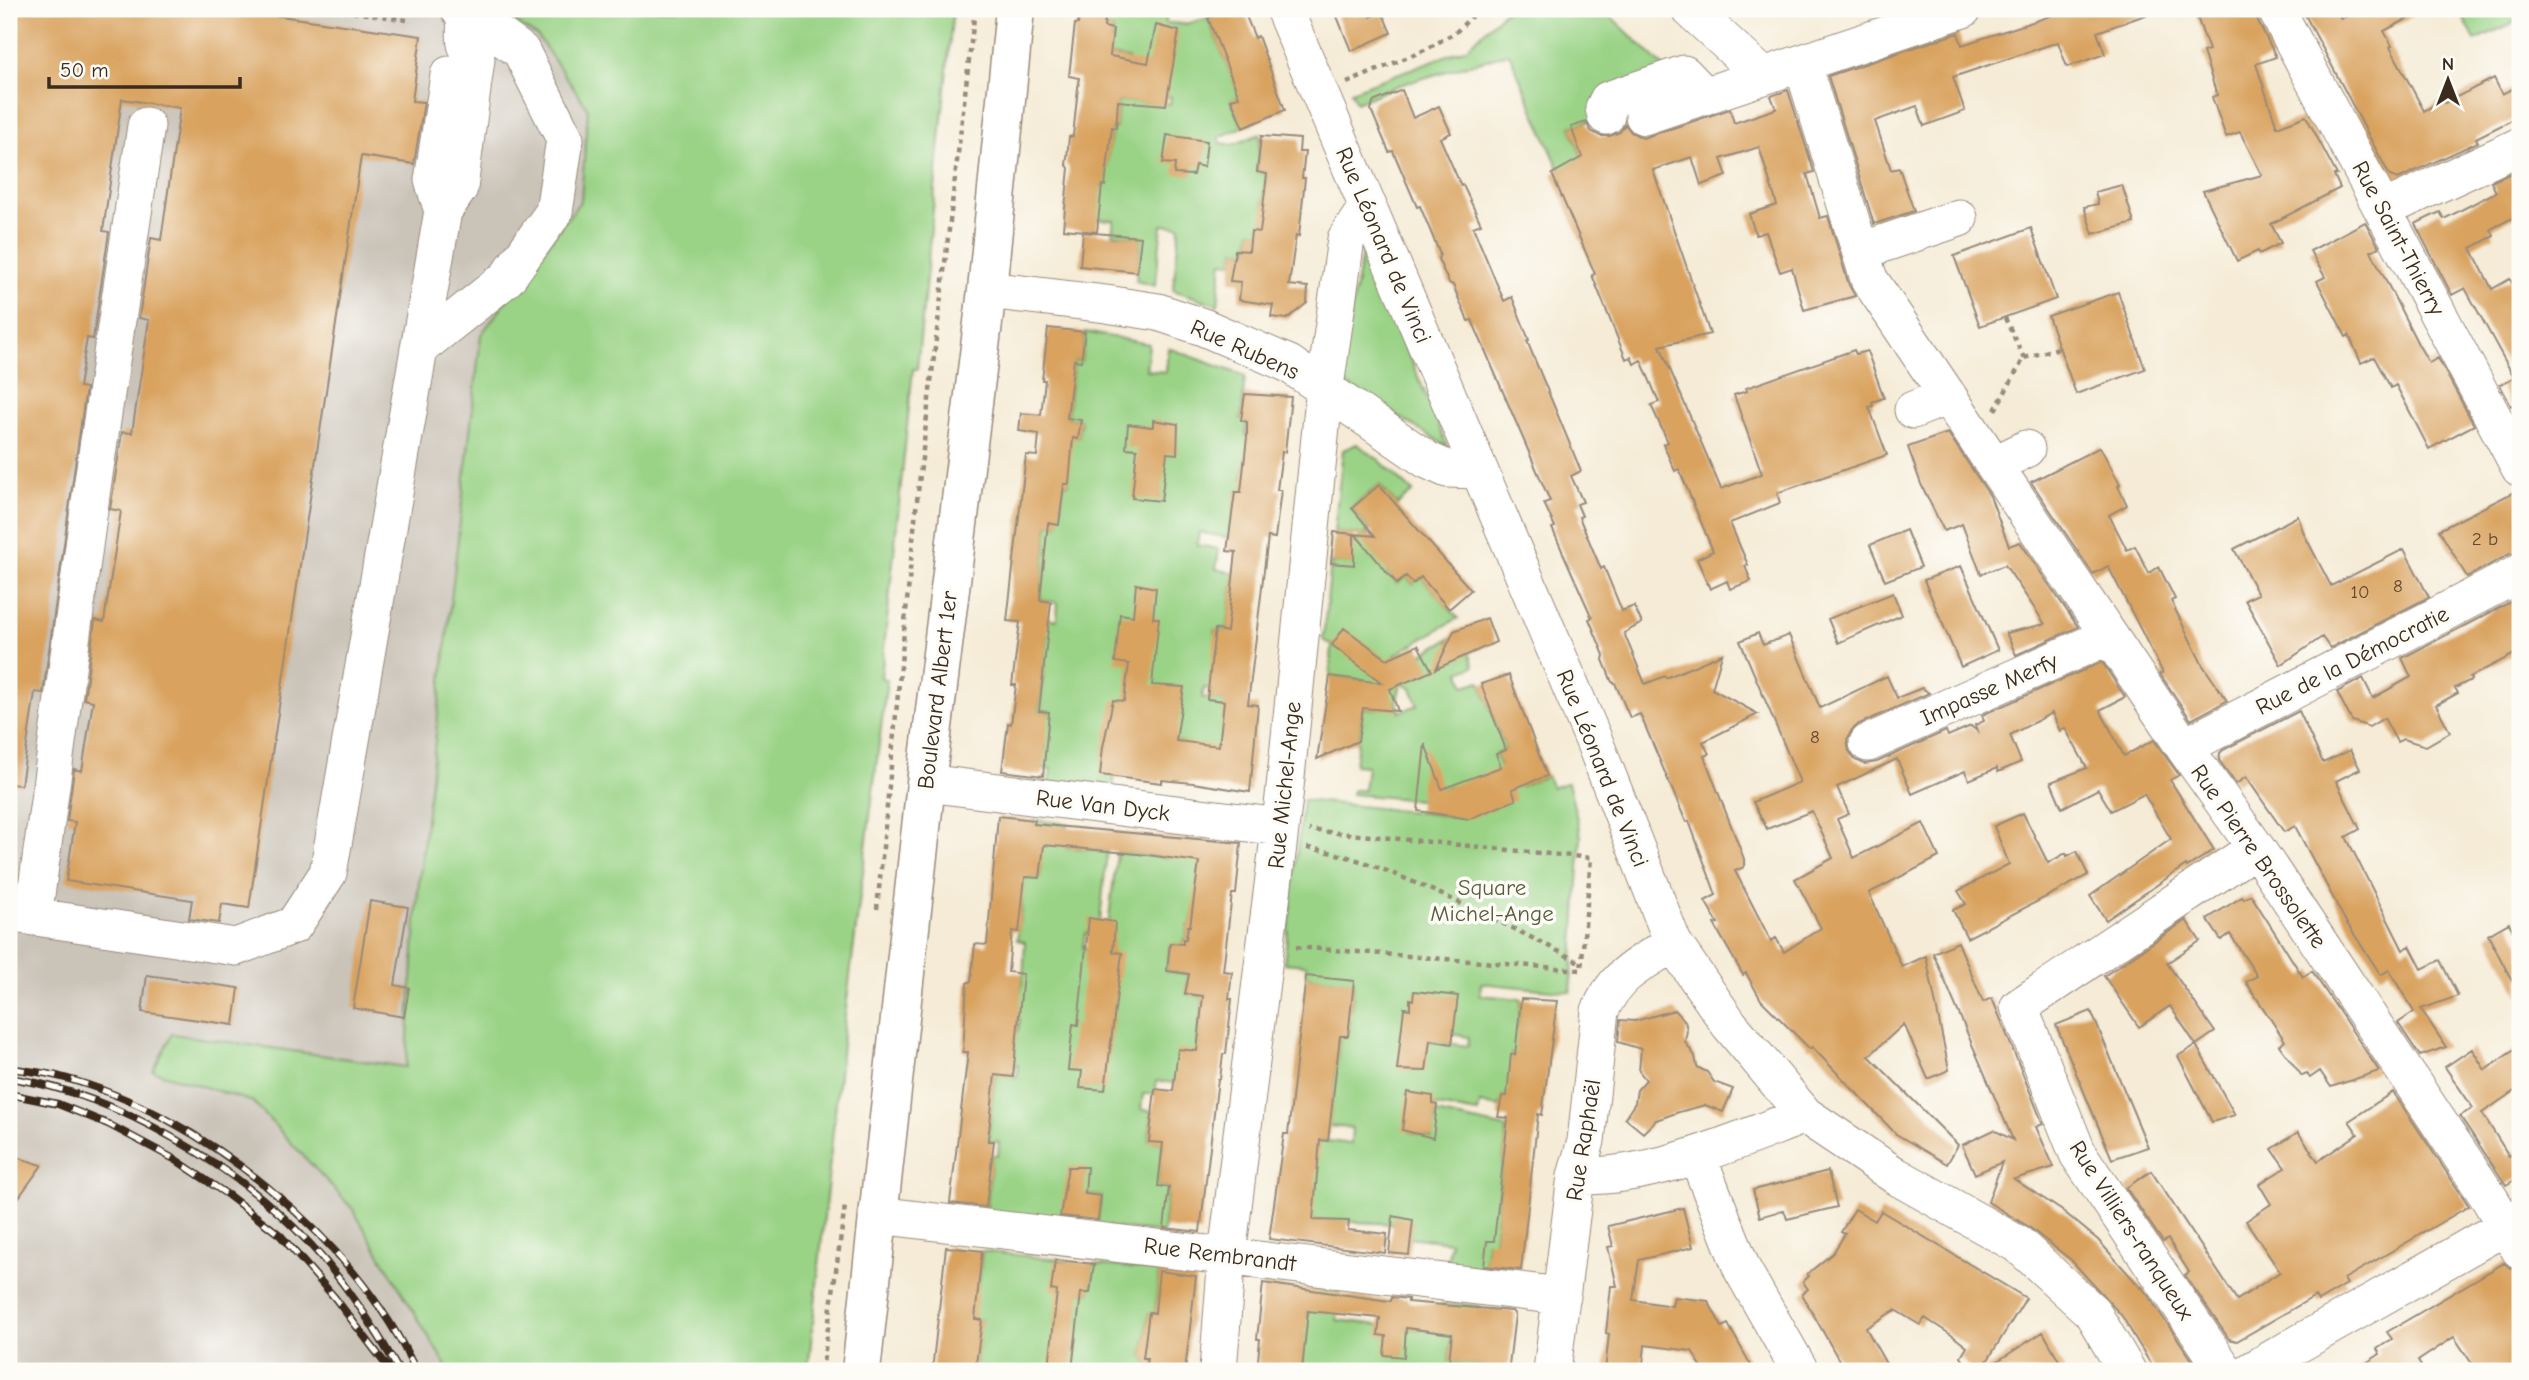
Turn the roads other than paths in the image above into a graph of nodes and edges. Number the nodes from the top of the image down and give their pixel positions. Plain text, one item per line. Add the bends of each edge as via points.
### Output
1 (1015, 9) edge
2 (1284, 9) edge
3 (1690, 9) edge
4 (1963, 9) edge
5 (2276, 9) edge
6 (463, 21) edge
7 (1802, 63) junction
8 (1763, 76) junction
9 (1694, 85) junction
10 (1606, 116) dead end
11 (1644, 116) dead end
12 (146, 126) dead end
13 (2520, 146) edge
14 (1368, 206) junction
15 (2384, 209) junction
16 (1961, 230) dead end
17 (1863, 259) junction
18 (987, 290) junction
19 (419, 348) junction
20 (1325, 387) junction
21 (1948, 397) junction
22 (1913, 411) dead end
23 (2520, 468) edge
24 (1478, 470) junction
25 (2520, 573) edge
26 (2109, 636) junction
27 (1868, 743) dead end
28 (2184, 747) junction
29 (926, 783) junction
30 (1280, 827) junction
31 (2256, 848) junction
32 (21, 915) edge
33 (1673, 943) junction
34 (1805, 1115) junction
35 (1697, 1155) junction
36 (1576, 1176) junction
37 (861, 1207) junction
38 (2515, 1231) edge
39 (1227, 1255) junction
40 (1562, 1296) junction
41 (2232, 1368) edge
42 (861, 1371) edge
43 (1218, 1371) edge
44 (1552, 1371) edge
45 (1800, 1371) edge
46 (2127, 1371) edge

1 - 18 main road, Boulevard Albert 1er
2 - 14 street, Rue Léonard de Vinci
3 - 8 street
4 - 7 street
5 - 15 street, Rue Saint-Thierry
6 - 19 street via 451,60 433,180 443,212
6 - 19 street via 521,51 565,139 554,212 547,223 507,278
7 - 8 street
7 - 17 street, Rue Pierre Brossolette
8 - 9 street
9 - 10 street via 1608,100
9 - 11 street
12 - 32 street
13 - 15 street
14 - 20 street, Rue Michel-Ange via 1346,239
14 - 24 street, Rue Léonard de Vinci
15 - 23 street, Rue Saint-Thierry
16 - 17 street
17 - 21 street, Rue Pierre Brossolette via 1873,311
18 - 20 street, Rue Rubens via 1158,313 1238,341 1289,364
18 - 29 main road, Boulevard Albert 1er
19 - 32 street via 328,873 294,925 236,947
20 - 24 street, Rue Rubens via 1427,460 1447,470
20 - 30 street, Rue Michel-Ange
21 - 22 street
21 - 26 street, Rue Pierre Brossolette via 1972,432 2010,457
24 - 33 street, Rue Léonard de Vinci via 1594,741
25 - 28 street, Rue de la Démocratie
26 - 27 street, Impasse Merfy
26 - 28 street, Rue Pierre Brossolette
28 - 31 street, Rue Pierre Brossolette
29 - 30 street, Rue Van Dyck
29 - 37 main road, Boulevard Albert 1er
30 - 39 street, Rue Michel-Ange
31 - 38 street, Rue Pierre Brossolette
31 - 41 street, Rue Villiers-ranqueux via 2019,1007 2078,1154
33 - 34 street, Rue Léonard de Vinci via 1729,1024
33 - 36 street, Rue Raphaël via 1624,974 1600,1011 1586,1141
34 - 35 street
34 - 46 street, Rue Léonard de Vinci via 1896,1175 2020,1245 2092,1312
35 - 36 street via 1636,1170
35 - 45 street via 1742,1269
36 - 40 street, Rue Raphaël
37 - 39 street, Rue Rembrandt
37 - 42 main road, Boulevard Albert 1er
38 - 41 street
39 - 40 street, Rue Rembrandt
39 - 43 street, Rue Michel-Ange
40 - 44 street, Rue Raphaël

